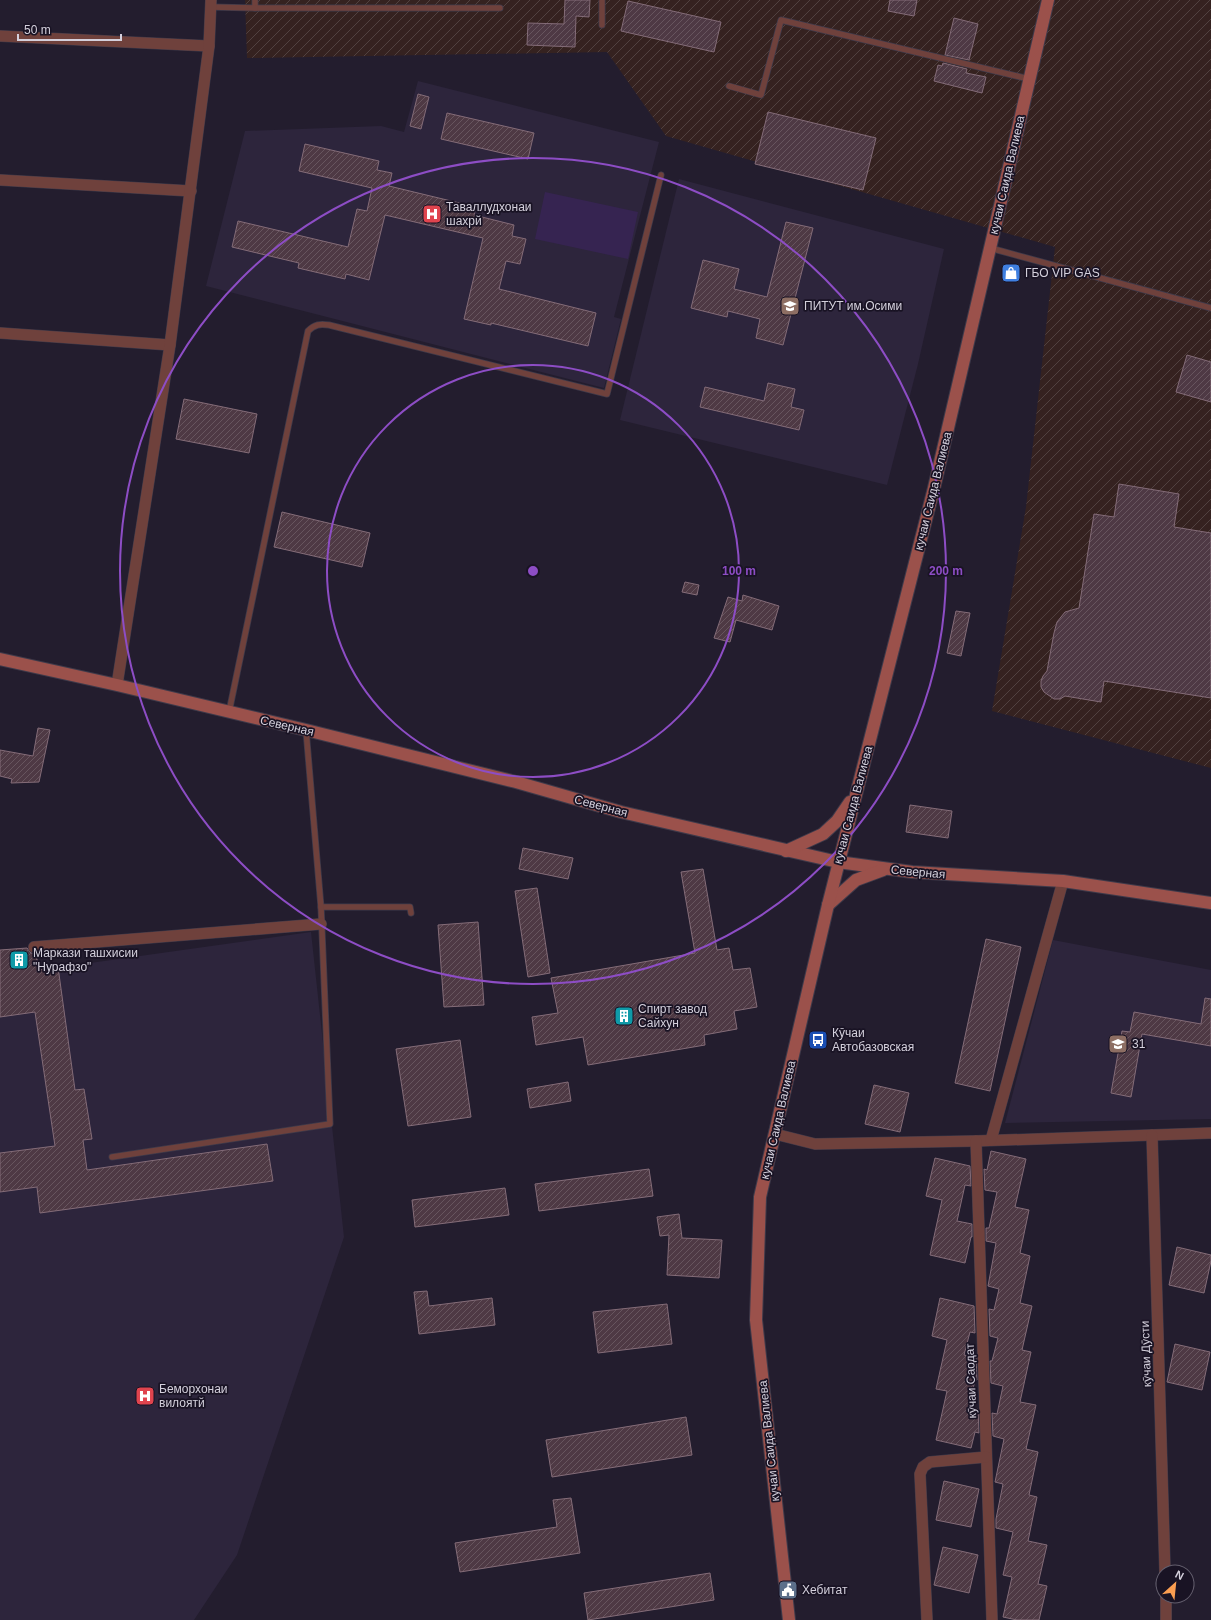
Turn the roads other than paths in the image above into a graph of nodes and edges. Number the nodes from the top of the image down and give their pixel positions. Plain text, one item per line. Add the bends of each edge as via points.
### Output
1 (255, 0) edge
2 (602, 0) edge
3 (1048, 0) edge
4 (211, 4) edge
5 (255, 8) junction
6 (500, 8) dead end
7 (602, 25) dead end
8 (0, 36) edge
9 (209, 46) junction
10 (1029, 79) junction
11 (729, 86) dead end
12 (661, 175) dead end
13 (0, 180) edge
14 (191, 191) junction
15 (990, 248) junction
16 (1211, 308) edge
17 (0, 333) edge
18 (170, 345) junction
19 (0, 659) edge
20 (117, 684) junction
21 (229, 712) junction
22 (306, 730) junction
23 (856, 794) junction
24 (786, 851) junction
25 (838, 862) junction
26 (885, 869) junction
27 (1064, 881) junction
28 (1211, 903) edge
29 (828, 905) junction
30 (321, 907) junction
31 (411, 913) dead end
32 (322, 924) junction
33 (34, 947) dead end
34 (1211, 1132) edge
35 (775, 1134) junction
36 (1152, 1135) junction
37 (991, 1140) junction
38 (976, 1142) junction
39 (112, 1157) dead end
40 (986, 1457) junction
41 (1165, 1564) edge
42 (1166, 1604) edge
43 (789, 1620) edge
44 (927, 1620) edge
45 (992, 1620) edge
46 (1166, 1620) edge

1 - 5 lane
2 - 7 lane
3 - 10 street, кучаи Саида Валиева
4 - 5 lane
4 - 9 street
5 - 6 lane
8 - 9 street
9 - 14 street
10 - 11 lane via 781,20 761,95
10 - 15 street, кучаи Саида Валиева
12 - 21 lane via 607,394 329,325 312,326 308,331
13 - 14 street
14 - 18 street
15 - 16 lane
15 - 23 street, кучаи Саида Валиева via 934,488
17 - 18 street
18 - 20 street
19 - 20 street, Северная
20 - 21 street, Северная
21 - 22 street, Северная
22 - 24 street, Северная via 516,782 621,812
22 - 30 lane
23 - 24 street via 830,829
23 - 25 street, кучаи Саида Валиева
24 - 25 street, Северная
25 - 26 street, Северная
25 - 29 street, кучаи Саида Валиева
26 - 27 street, Северная
26 - 29 street via 856,880
27 - 28 street, Северная
27 - 37 street
29 - 35 street, кучаи Саида Валиева
30 - 31 lane via 410,906
30 - 32 lane
32 - 33 street
32 - 39 lane via 330,1124
34 - 36 street
35 - 38 street via 815,1144
35 - 43 street, кучаи Саида Валиева via 760,1197 756,1320
36 - 37 street
36 - 41 street, кӯчаи Дӯсти
37 - 38 street
38 - 40 street, кӯчаи Саодат
40 - 44 street via 930,1462 920,1474
40 - 45 street, кӯчаи Саодат
42 - 46 street

